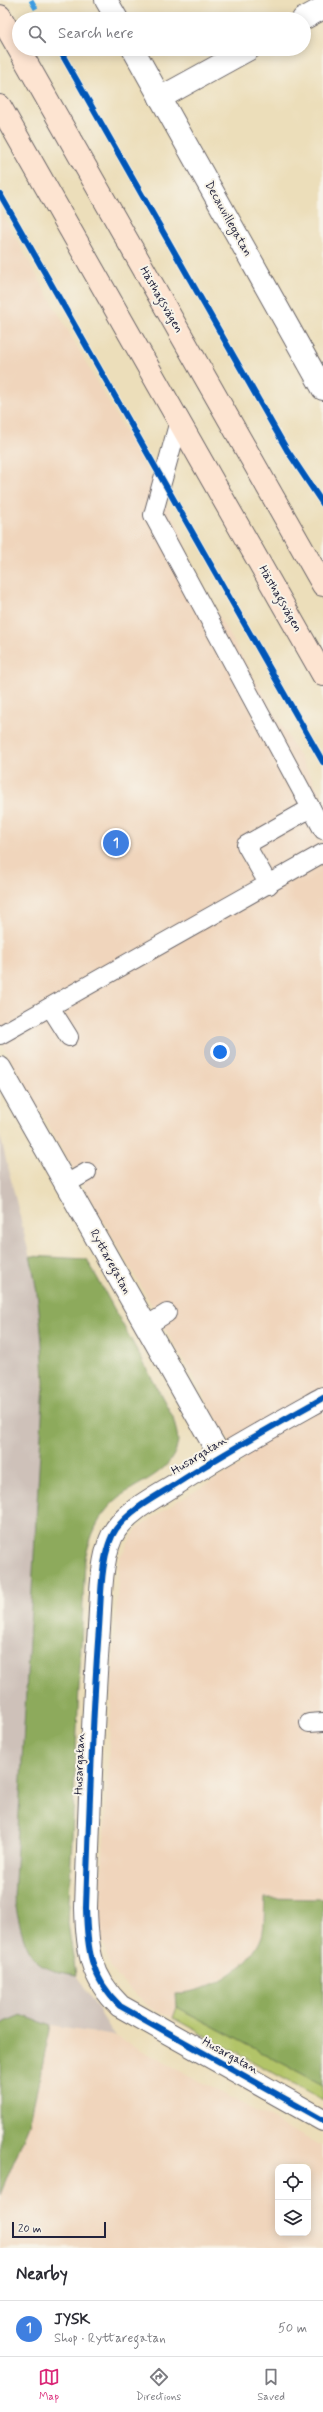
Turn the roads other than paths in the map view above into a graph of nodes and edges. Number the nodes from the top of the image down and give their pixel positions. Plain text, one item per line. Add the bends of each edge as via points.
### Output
1 (106, 0) edge
2 (323, 8) edge
3 (112, 12) edge
4 (311, 15) edge
5 (0, 16) edge
6 (12, 37) edge
7 (23, 56) edge
8 (137, 56) edge
9 (236, 56) edge
10 (160, 98) junction
11 (0, 106) edge
12 (323, 389) edge
13 (179, 421) junction
14 (323, 585) edge
15 (323, 675) edge
16 (311, 808) junction
17 (323, 830) edge
18 (323, 853) edge
19 (269, 885) junction
20 (50, 1007) junction
21 (0, 1035) edge
22 (69, 1037) dead end
23 (0, 1068) edge
24 (87, 1172) dead end
25 (66, 1184) junction
26 (167, 1313) dead end
27 (146, 1326) junction
28 (323, 1398) edge
29 (220, 1456) junction
30 (323, 2120) edge

1 - 3 street
2 - 4 street
5 - 6 main road, Hästhagsvägen
7 - 14 main road, Hästhagsvägen
8 - 10 street, Decauvillegatan
9 - 10 street
10 - 12 street, Decauvillegatan
11 - 13 main road, Hästhagsvägen
13 - 15 main road, Hästhagsvägen
13 - 16 lane via 154,515
16 - 17 lane
16 - 19 lane via 246,845
18 - 19 lane
19 - 20 lane
20 - 21 lane
20 - 22 lane
23 - 25 street, Ryttaregatan
24 - 25 lane
25 - 27 street, Ryttaregatan
26 - 27 lane
27 - 29 street, Ryttaregatan
28 - 29 street, Husargatan
29 - 30 street, Husargatan via 130,1514 116,1530 108,1548 101,1596 93,1710 87,1940 99,1982 120,2006

